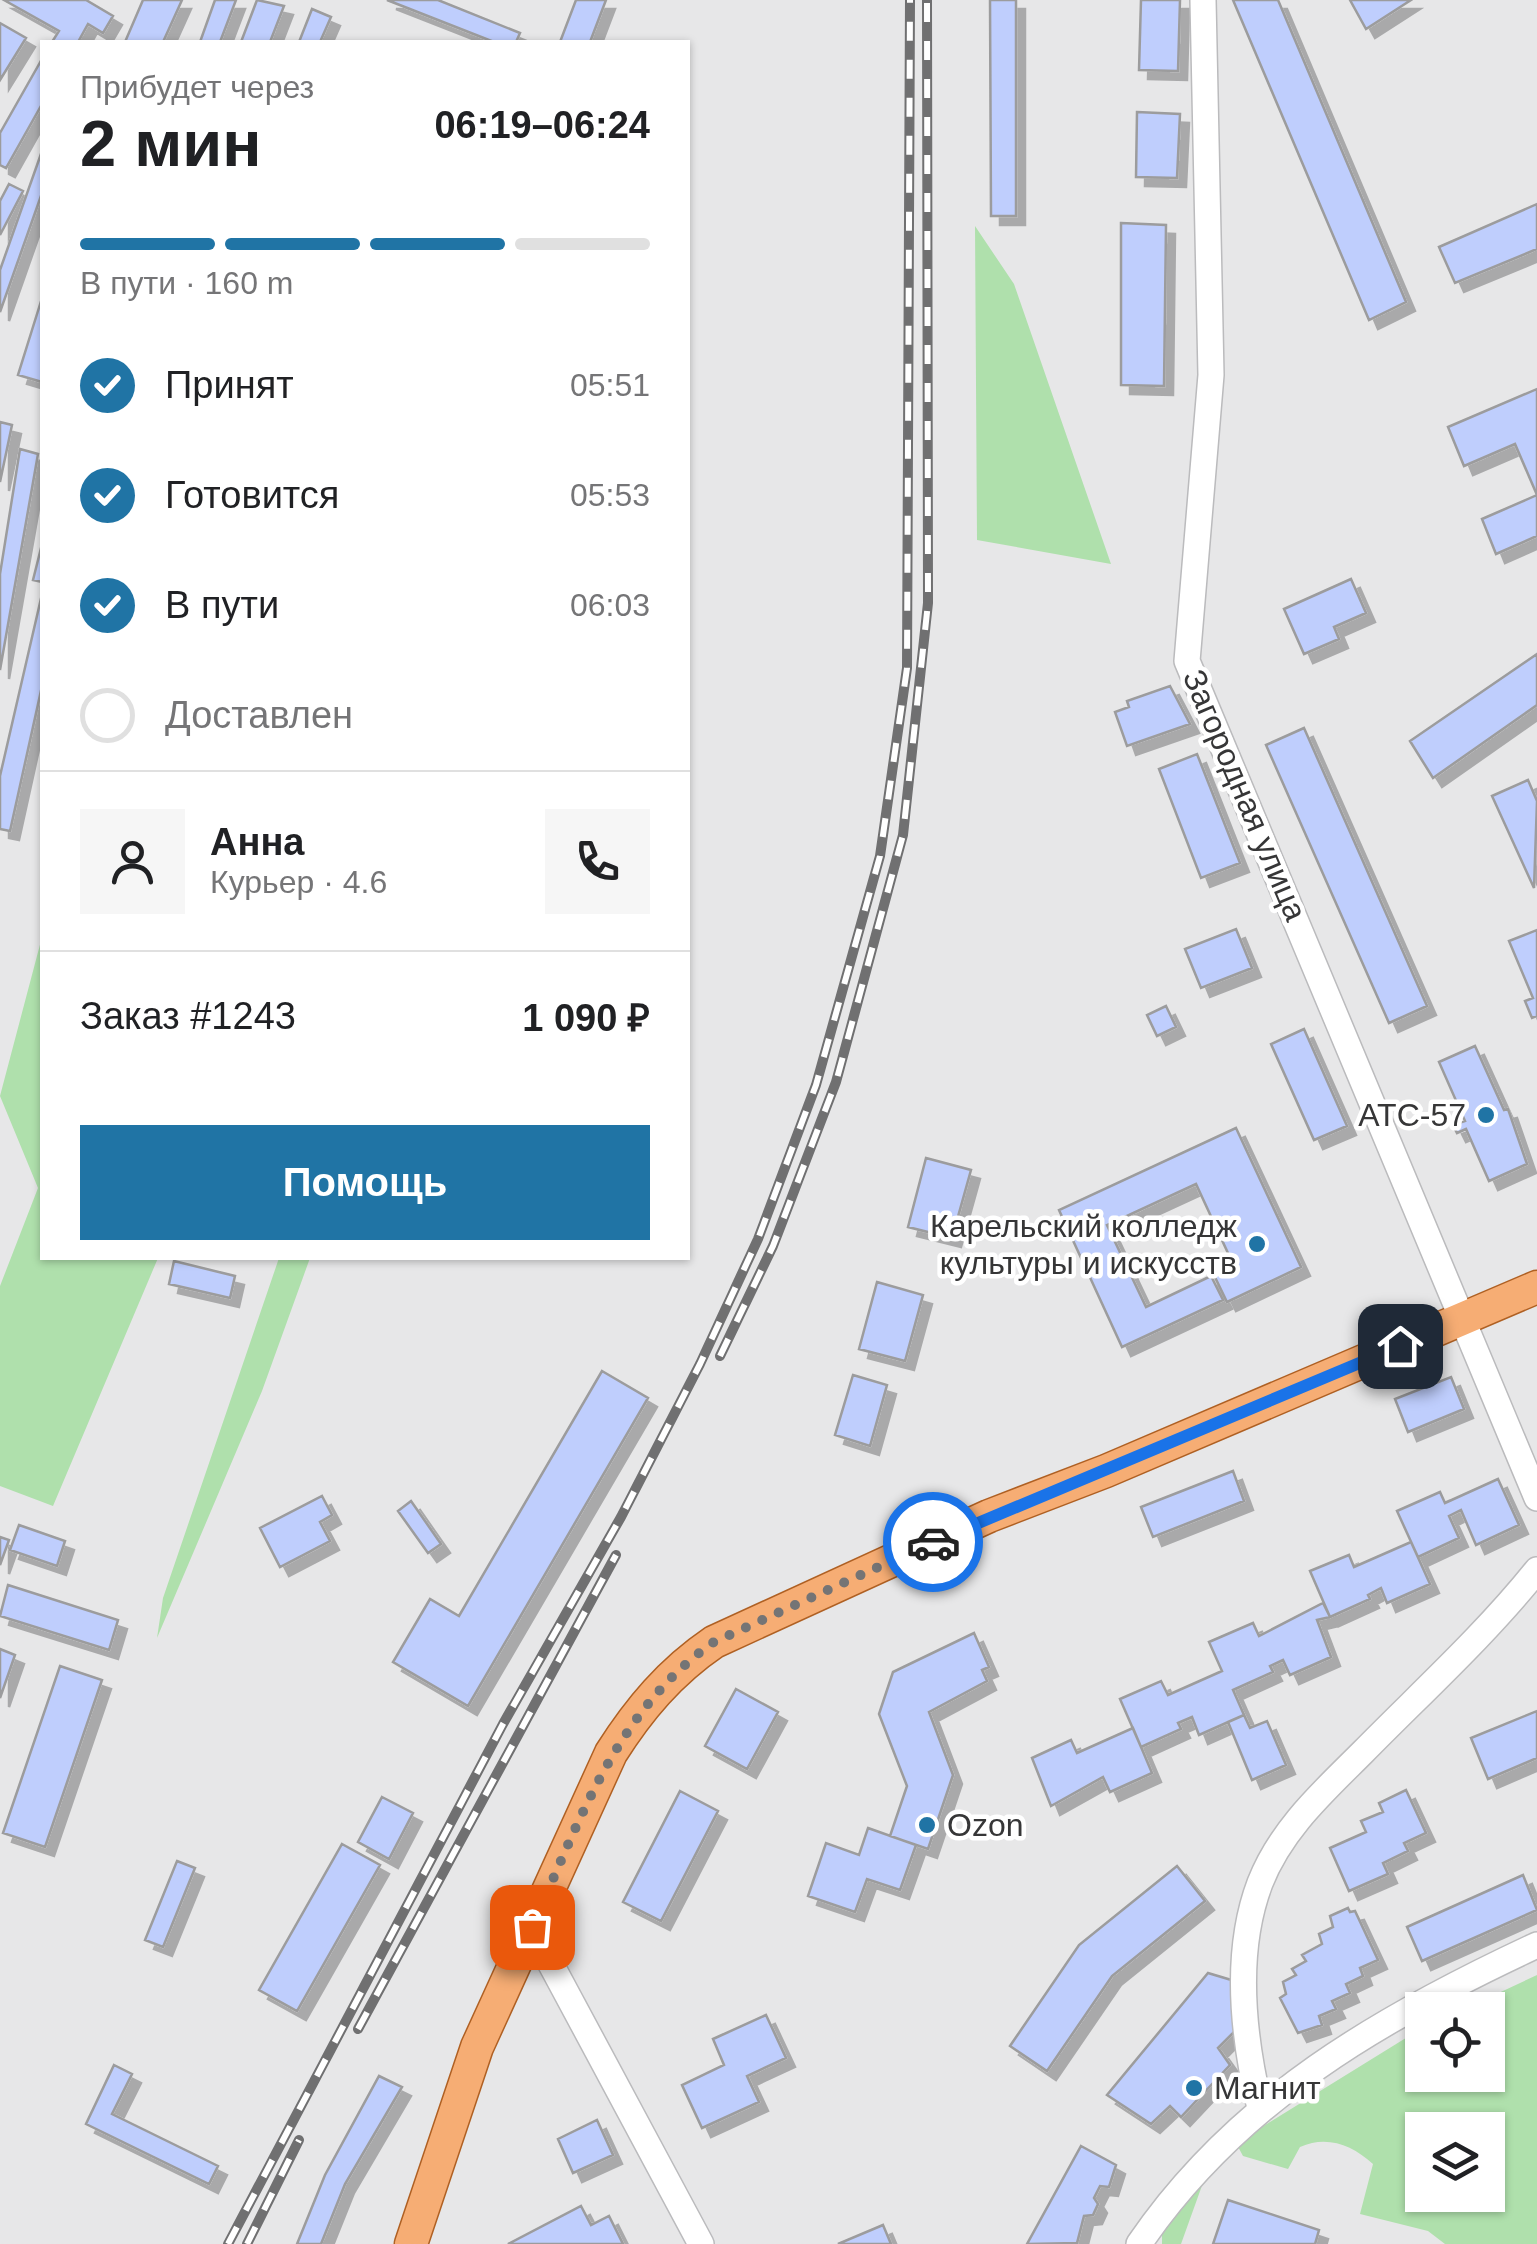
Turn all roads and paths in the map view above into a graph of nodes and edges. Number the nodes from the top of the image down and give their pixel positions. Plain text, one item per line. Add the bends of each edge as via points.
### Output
1 (1203, 0) edge
2 (1537, 1287) edge
3 (1465, 1318) junction
4 (1537, 1498) edge
5 (1537, 1570) edge
6 (532, 1927) junction
7 (1537, 1945) edge
8 (1260, 2108) junction
9 (411, 2244) edge
10 (701, 2244) edge
11 (1139, 2244) edge

1 - 3 street, Загородная улица via 1211,374 1187,661
2 - 3 main road
3 - 4 street, Загородная улица
3 - 6 main road via 989,1516 714,1642 634,1716
5 - 8 street via 1496,1621 1296,1820 1260,1883 1246,1953 1243,2023
6 - 9 main road via 477,2046
6 - 10 street
7 - 8 street via 1444,1988
8 - 11 street via 1210,2153

